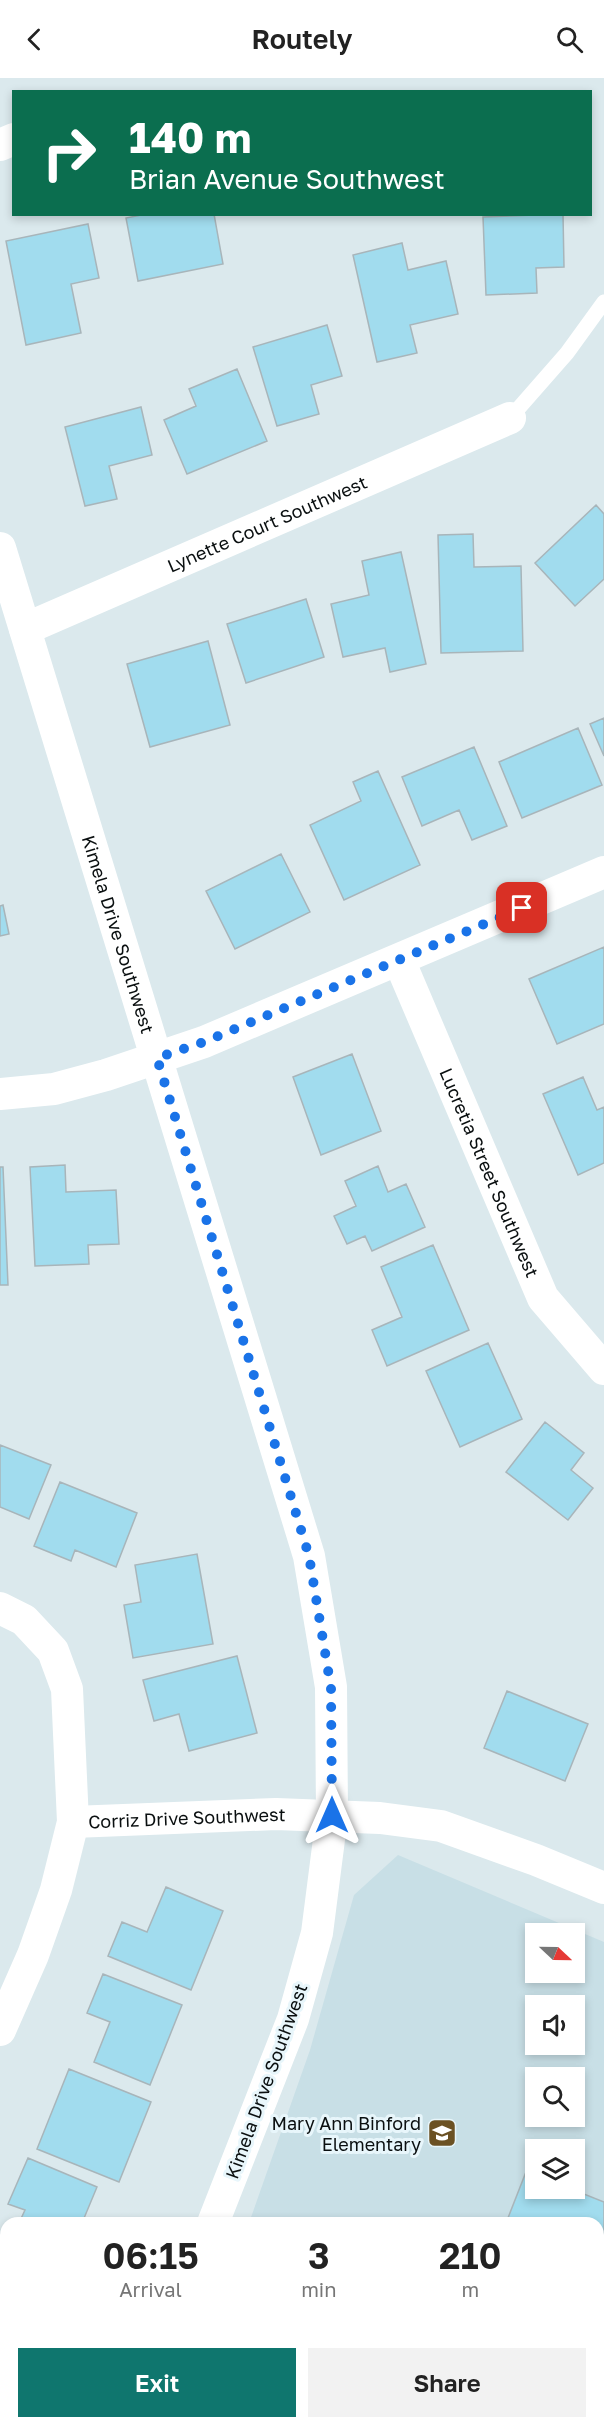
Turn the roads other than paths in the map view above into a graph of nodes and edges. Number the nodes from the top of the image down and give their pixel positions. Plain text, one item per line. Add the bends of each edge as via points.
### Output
1 (604, 302) edge
2 (510, 418) joint
3 (0, 548) edge
4 (25, 629) junction
5 (604, 873) edge
6 (399, 960) junction
7 (157, 1058) junction
8 (0, 1094) edge
9 (604, 1369) edge
10 (0, 1608) edge
11 (332, 1815) junction
12 (73, 1822) junction
13 (604, 1888) edge
14 (0, 2031) edge
15 (215, 2217) edge

1 - 2 lane via 567,353
2 - 4 street, Lynette Court Southwest
3 - 4 street, Kimela Drive Southwest
4 - 7 street, Kimela Drive Southwest
5 - 6 street
6 - 7 street
6 - 9 street, Lucretia Street Southwest via 543,1298
7 - 8 street via 54,1089
7 - 11 street, Kimela Drive Southwest via 309,1556 331,1688
10 - 12 street, Corriz Drive Southwest via 24,1620 53,1651 67,1689
11 - 12 street, Corriz Drive Southwest
11 - 13 street, Corriz Drive Southwest via 441,1826
11 - 15 street, Kimela Drive Southwest via 317,1933 293,2019
12 - 14 street via 56,1890

